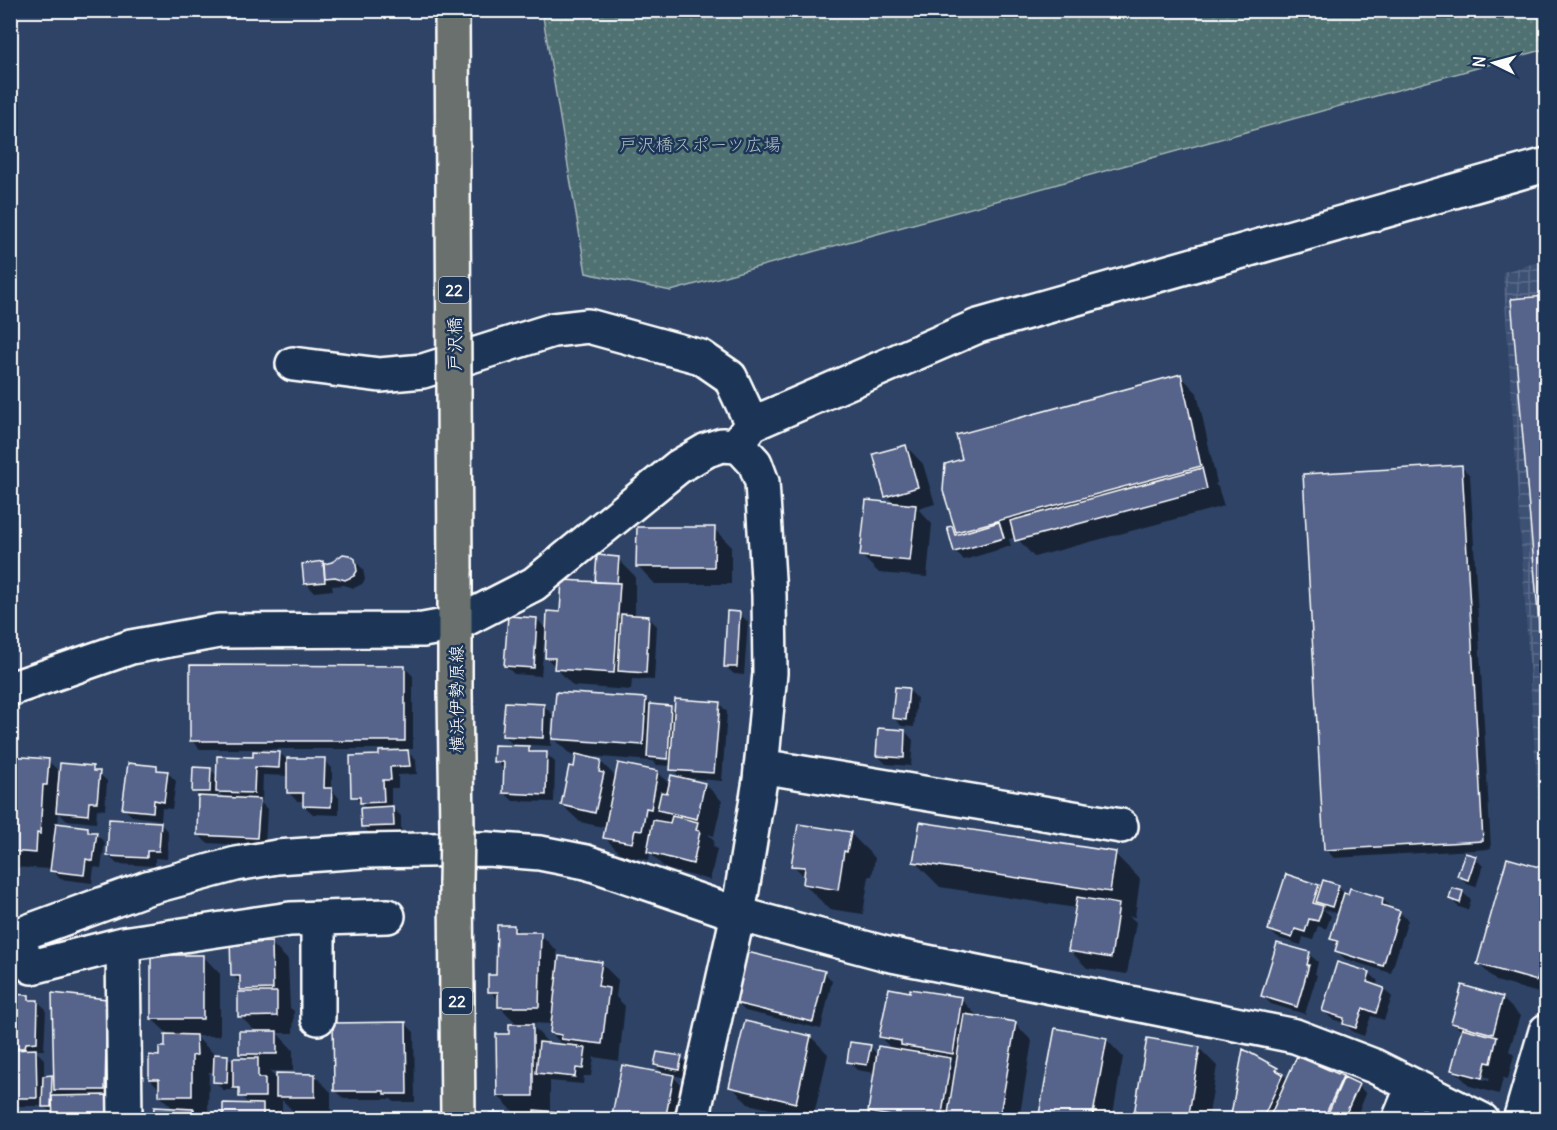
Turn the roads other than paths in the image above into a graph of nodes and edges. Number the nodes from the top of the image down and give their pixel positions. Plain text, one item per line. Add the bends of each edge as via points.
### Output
1 (452, 10) edge
2 (1546, 165) edge
3 (293, 364) dead end
4 (744, 435) junction
5 (455, 569) joint
6 (456, 624) junction
7 (10, 689) edge
8 (761, 766) junction
9 (1121, 826) dead end
10 (738, 914) junction
11 (388, 916) dead end
12 (318, 919) junction
13 (12, 937) edge
14 (123, 944) junction
15 (318, 1018) dead end
16 (1546, 1031) edge
17 (1413, 1086) junction
18 (125, 1119) edge
19 (458, 1119) edge
20 (692, 1119) edge
21 (1399, 1119) edge
22 (1482, 1119) edge
23 (1520, 1119) edge

1 - 5 main road, 戸沢橋 / 22, bridge
2 - 4 street via 978,326
3 - 4 street via 380,375 423,371 553,330 588,326 701,357 730,377
4 - 6 street via 678,467 534,584
4 - 8 street via 743,450 755,463 762,482 770,595 770,673
5 - 6 main road, 横浜伊勢原線 / 22
6 - 7 street via 414,630 219,631 131,647
6 - 19 main road, 横浜伊勢原線 / 22, bridge
8 - 9 street
8 - 10 street
10 - 13 street via 586,862 540,853 487,849 364,851 236,864 147,888
10 - 17 street via 887,954 1295,1036 1374,1066
10 - 20 street
11 - 12 street
12 - 14 street via 290,919
12 - 15 street
13 - 14 street via 32,967
14 - 18 street
16 - 23 street
17 - 21 street
17 - 22 street

